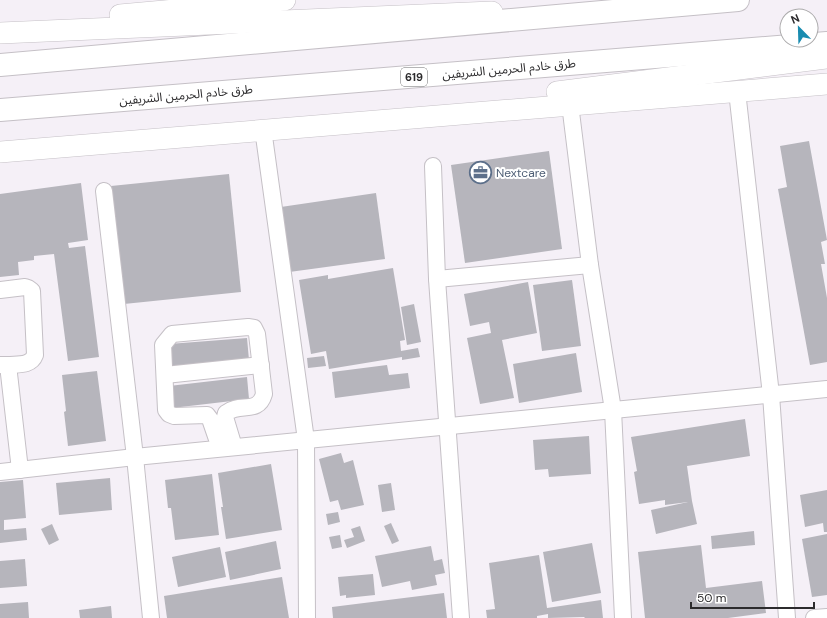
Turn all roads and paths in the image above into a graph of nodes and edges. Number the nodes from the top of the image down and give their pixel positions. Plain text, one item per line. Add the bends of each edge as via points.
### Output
1 (285, 0) edge
2 (738, 0) edge
3 (709, 2) junction
4 (0, 26) edge
5 (0, 34) edge
6 (827, 43) edge
7 (827, 58) edge
8 (0, 65) edge
9 (827, 84) edge
10 (737, 91) junction
11 (570, 104) junction
12 (0, 110) edge
13 (263, 129) junction
14 (0, 152) edge
15 (433, 166) dead end
16 (104, 191) dead end
17 (590, 265) junction
18 (437, 279) junction
19 (0, 290) edge
20 (4, 365) edge
21 (261, 365) junction
22 (165, 375) junction
23 (827, 389) edge
24 (772, 395) junction
25 (613, 410) junction
26 (448, 426) junction
27 (306, 440) junction
28 (227, 448) junction
29 (135, 456) junction
30 (20, 470) junction
31 (0, 472) edge
32 (827, 617) edge
33 (151, 618) edge
34 (308, 618) edge
35 (461, 618) edge
36 (623, 618) edge
37 (787, 618) edge
38 (814, 618) edge

1 - 4 main road
2 - 3 highway
3 - 5 main road
3 - 8 highway
6 - 12 highway, طرق خادم الحرمين الشريفين / 619
7 - 13 main road
9 - 10 main road
10 - 11 main road
10 - 24 street
11 - 13 main road
11 - 17 street
13 - 14 main road
13 - 27 street
15 - 18 street
16 - 29 street
17 - 18 street
17 - 25 street
18 - 26 street
19 - 20 street via 24,287 32,291 35,355 29,363
20 - 30 street
21 - 22 street
21 - 22 street via 254,328 172,334 163,345
21 - 28 street via 264,394 262,401 256,406 231,409 226,413
22 - 28 street via 166,410 169,414 207,415
23 - 24 street
24 - 25 street
24 - 37 street
25 - 26 street
25 - 36 street
26 - 27 street
26 - 35 street
27 - 28 street
27 - 34 street
28 - 29 street
29 - 30 street
29 - 33 street
30 - 31 street
32 - 38 street

